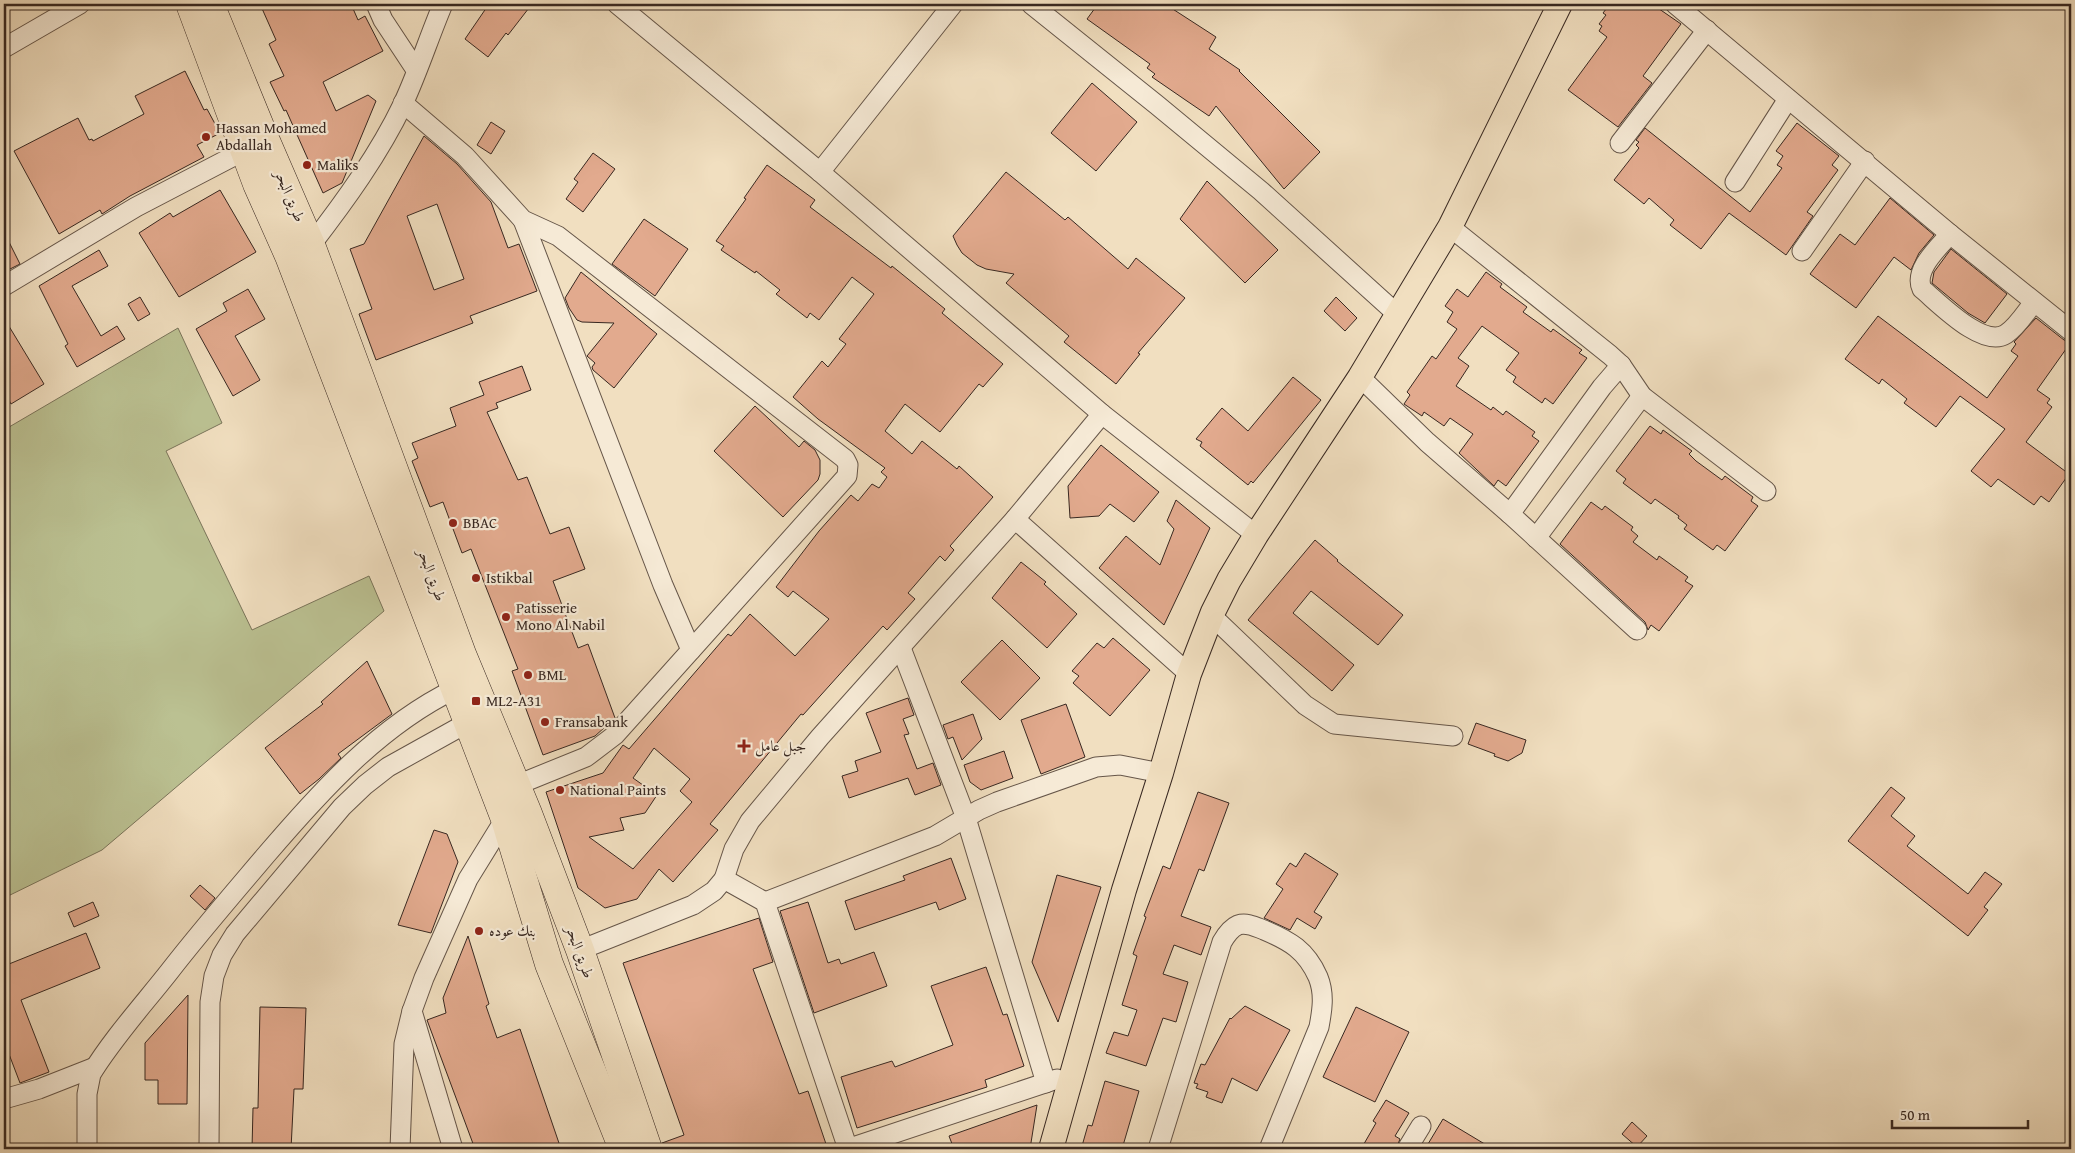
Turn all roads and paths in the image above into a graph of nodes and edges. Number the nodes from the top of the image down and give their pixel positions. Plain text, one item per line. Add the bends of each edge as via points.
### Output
1 (80, 4) edge
2 (376, 4) edge
3 (443, 4) edge
4 (617, 4) edge
5 (953, 4) edge
6 (1031, 4) edge
7 (1560, 4) edge
8 (1675, 4) edge
9 (209, 5) edge
10 (1707, 30) junction
11 (4, 48) edge
12 (416, 70) junction
13 (1788, 99) junction
14 (403, 104) junction
15 (1620, 143) dead end
16 (255, 145) junction
17 (1865, 161) junction
18 (820, 172) junction
19 (1735, 182) dead end
20 (523, 220) junction
21 (1450, 227) junction
22 (1950, 234) junction
23 (311, 246) junction
24 (1802, 251) dead end
25 (4, 286) edge
26 (2034, 302) junction
27 (1397, 314) junction
28 (2071, 331) edge
29 (1621, 365) junction
30 (1360, 377) junction
31 (1642, 396) junction
32 (1102, 414) junction
33 (1766, 492) dead end
34 (1510, 514) junction
35 (1015, 519) junction
36 (1256, 535) junction
37 (1536, 538) junction
38 (1212, 616) junction
39 (1637, 630) dead end
40 (901, 648) junction
41 (691, 650) junction
42 (1189, 674) junction
43 (454, 689) junction
44 (467, 723) junction
45 (1453, 736) dead end
46 (1161, 773) junction
47 (517, 785) junction
48 (966, 818) junction
49 (505, 819) junction
50 (724, 879) junction
51 (765, 902) junction
52 (580, 950) junction
53 (412, 1012) junction
54 (95, 1067) junction
55 (1073, 1074) junction
56 (1046, 1083) junction
57 (4, 1099) edge
58 (1421, 1126) dead end
59 (87, 1149) edge
60 (209, 1149) edge
61 (400, 1149) edge
62 (453, 1149) edge
63 (623, 1149) edge
64 (648, 1149) edge
65 (848, 1149) edge
66 (1052, 1149) edge
67 (1158, 1149) edge
68 (1269, 1149) edge
69 (1407, 1149) edge

1 - 11 street
2 - 12 street
3 - 12 street
4 - 18 street
5 - 18 street
6 - 27 street via 1261,191
7 - 21 main road
8 - 10 street
9 - 16 highway, طريق البحر
10 - 13 street
10 - 15 street
12 - 14 street
13 - 17 street
13 - 19 street
14 - 20 street via 465,156
14 - 23 street via 340,208
16 - 23 highway, طريق البحر
16 - 25 street via 136,207
16 - 43 highway, طريق البحر via 296,273
17 - 22 street
17 - 24 street
18 - 32 street
20 - 41 street
20 - 41 street via 558,236 846,459 847,476
21 - 27 main road
21 - 29 street
22 - 26 street
22 - 26 street via 1926,264 1920,283 1922,289 1955,316 1984,336 1998,338 2011,330
23 - 47 highway, طريق البحر via 462,654
26 - 28 street
27 - 30 main road
29 - 31 street
29 - 34 street
30 - 34 street via 1427,442
30 - 36 main road
31 - 33 street
31 - 37 street
32 - 35 street
32 - 36 street
34 - 37 street
35 - 40 street
35 - 42 street
36 - 38 main road
37 - 39 street
38 - 42 main road
38 - 45 street via 1305,704 1334,724
40 - 48 street
40 - 50 street via 820,736 750,821 734,849
41 - 47 street via 600,748 586,757
42 - 46 main road
43 - 44 highway, طريق البحر
43 - 54 street via 426,703 400,722 321,792 206,925
44 - 49 highway, طريق البحر
44 - 60 street via 396,762 365,785 342,807 235,934 222,955 214,976 210,1002
46 - 48 street via 1120,765 1096,767 997,802
46 - 55 main road via 1124,890
47 - 52 highway, طريق البحر
48 - 51 street via 919,843
48 - 56 street
49 - 53 street via 468,879
49 - 63 highway, طريق البحر via 550,964
50 - 51 street
50 - 52 street via 714,891 693,905
51 - 65 street
52 - 64 highway, طريق البحر
53 - 61 street via 404,1044
53 - 62 street
54 - 57 street
54 - 59 street via 88,1082
55 - 56 street
55 - 66 main road
56 - 65 street
58 - 69 street
67 - 68 street via 1222,942 1232,929 1247,924 1293,944 1311,964 1322,994 1319,1027

